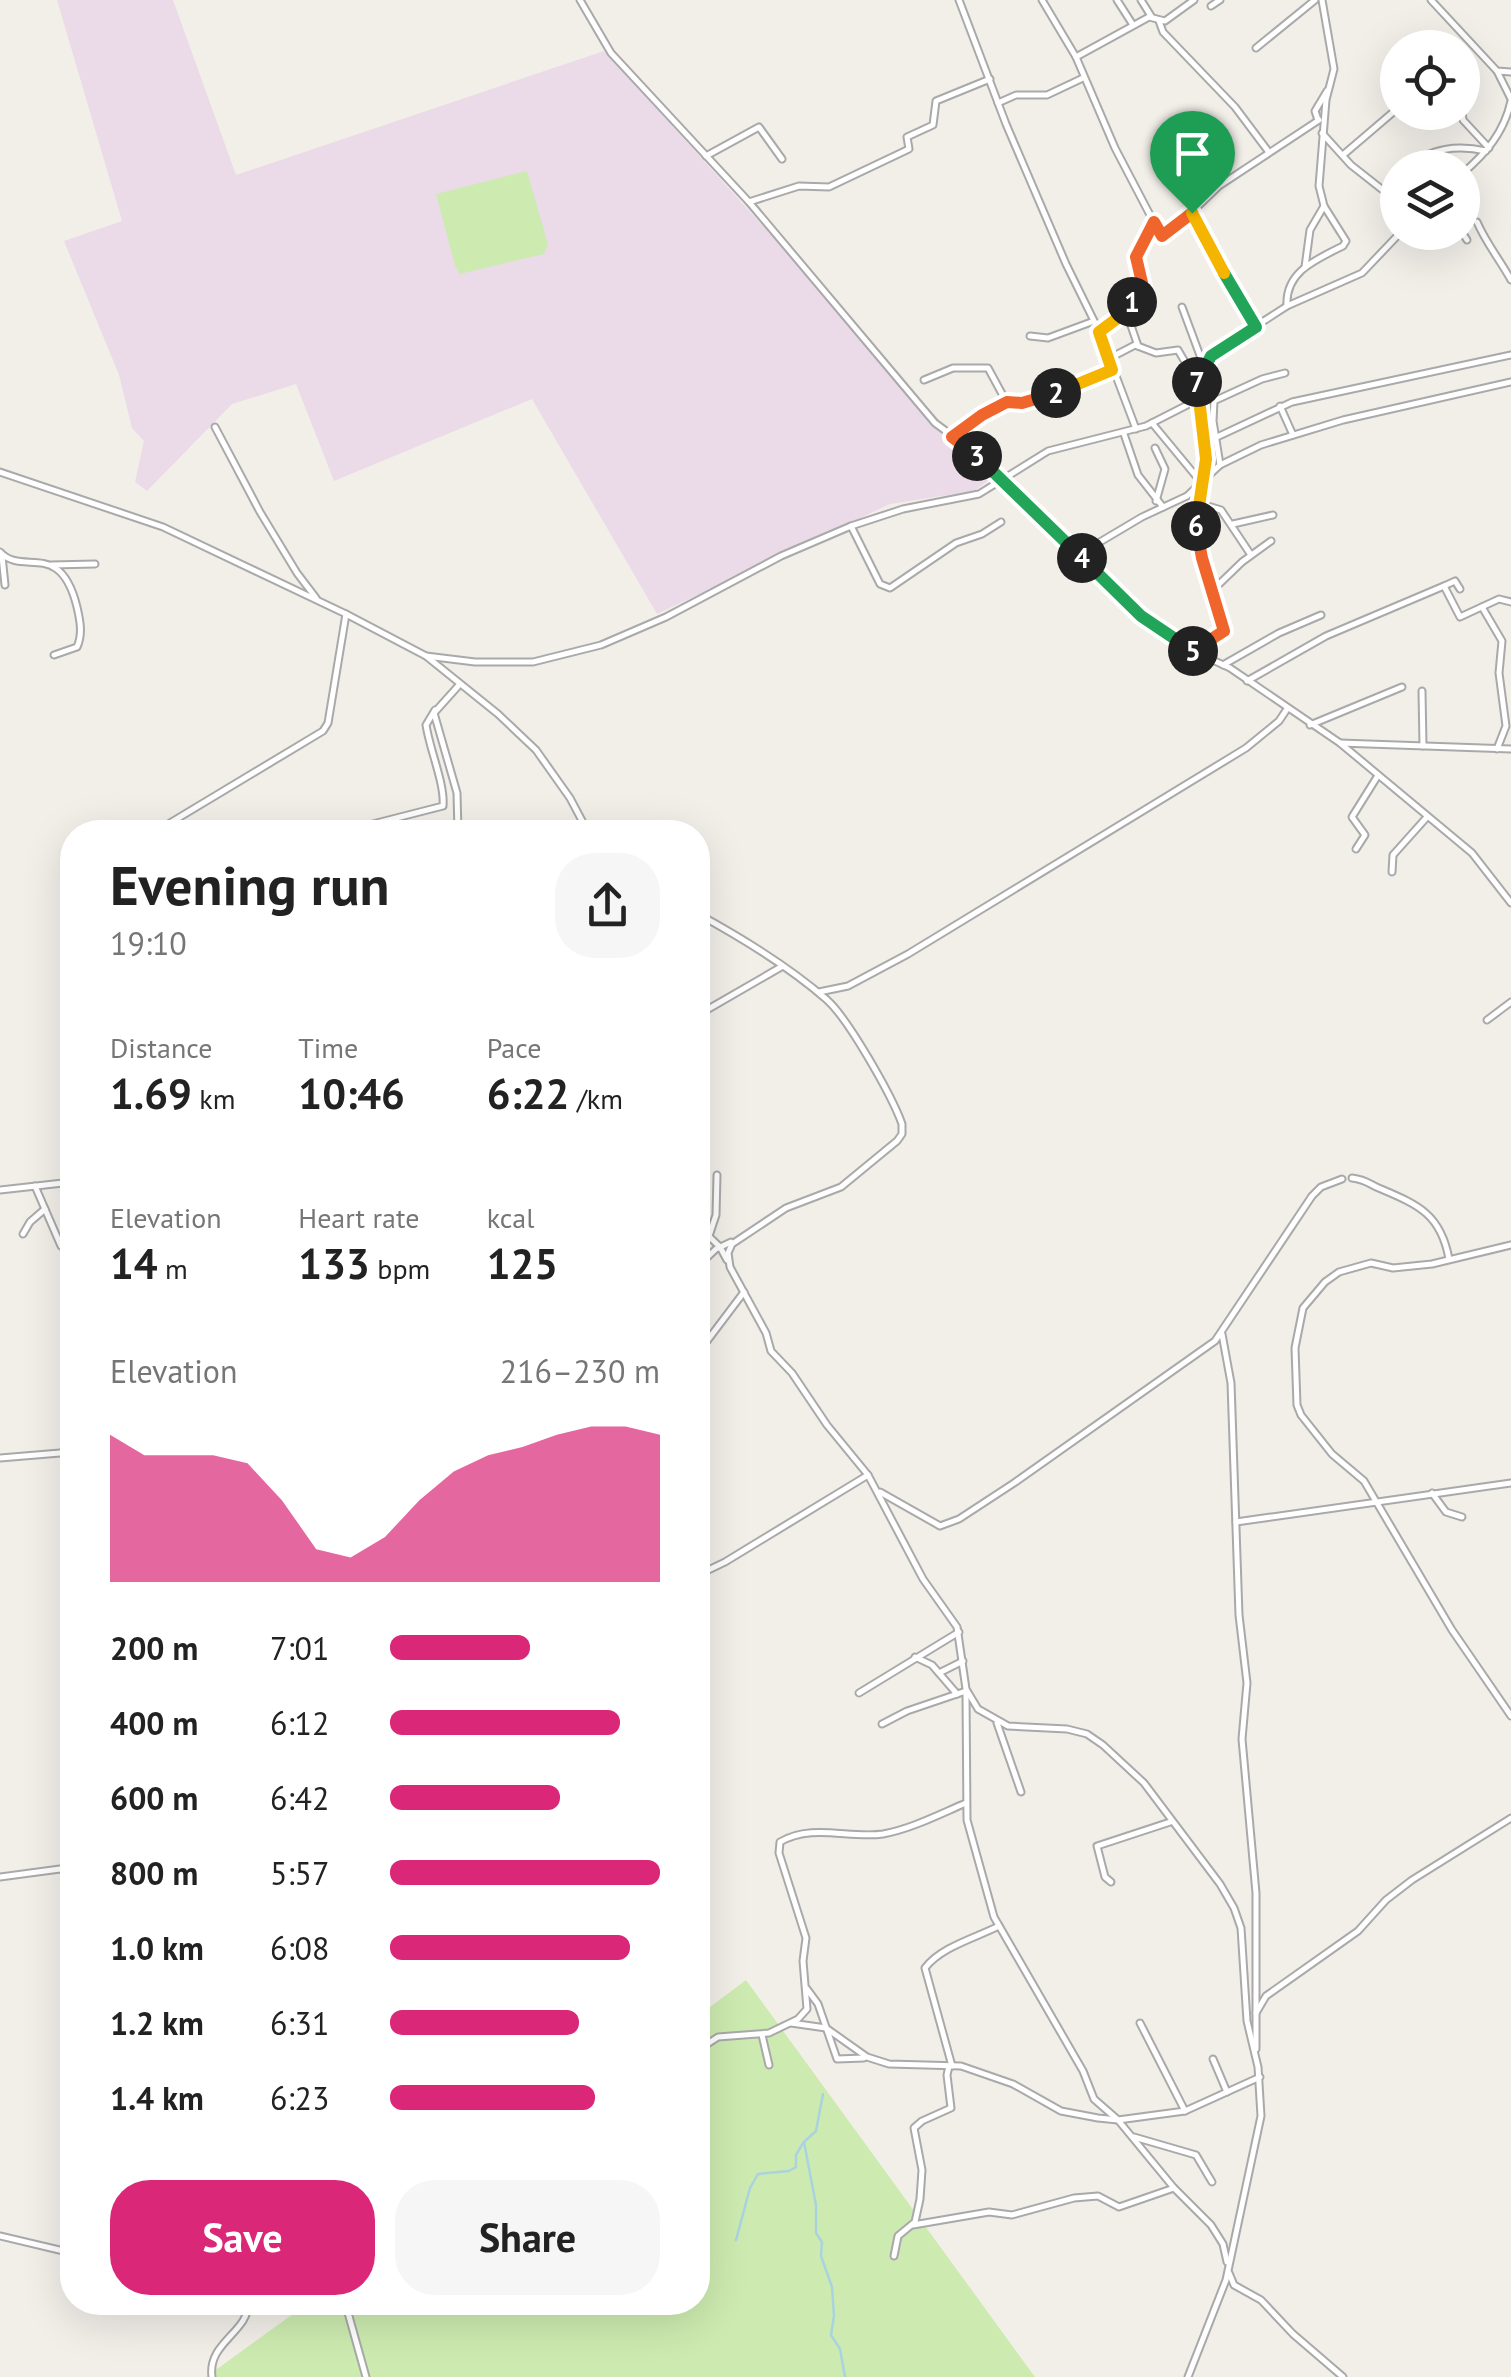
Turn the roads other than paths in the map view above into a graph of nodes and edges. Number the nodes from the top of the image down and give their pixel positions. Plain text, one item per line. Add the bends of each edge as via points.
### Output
1 (580, 0) edge
2 (959, 0) edge
3 (1042, 0) edge
4 (1116, 0) edge
5 (1141, 0) edge
6 (1194, 0) edge
7 (1220, 0) edge
8 (1318, 0) edge
9 (1431, 0) edge
10 (1211, 6) dead end
11 (1151, 16) junction
12 (1159, 21) junction
13 (1132, 25) junction
14 (1256, 48) dead end
15 (1076, 57) junction
16 (1497, 71) junction
17 (1511, 72) edge
18 (1082, 78) junction
19 (990, 79) junction
20 (1511, 100) edge
21 (998, 103) junction
22 (1509, 119) edge
23 (1380, 123) edge
24 (1321, 126) junction
25 (1471, 130) edge
26 (1446, 150) edge
27 (1488, 150) junction
28 (1268, 151) junction
29 (1342, 155) junction
30 (706, 156) junction
31 (1480, 157) edge
32 (782, 159) dead end
33 (1380, 187) edge
34 (749, 202) junction
35 (1324, 206) junction
36 (1192, 213) junction
37 (1154, 222) junction
38 (1480, 229) edge
39 (1384, 250) edge
40 (1305, 267) junction
41 (1511, 280) edge
42 (1182, 306) dead end
43 (1287, 306) junction
44 (1126, 310) junction
45 (1094, 321) junction
46 (1256, 327) junction
47 (1099, 332) junction
48 (1030, 336) dead end
49 (1138, 346) junction
50 (1511, 355) edge
51 (1211, 356) junction
52 (1110, 358) junction
53 (1202, 361) junction
54 (1112, 370) junction
55 (1192, 374) junction
56 (1285, 374) dead end
57 (924, 380) dead end
58 (1511, 382) edge
59 (1196, 386) junction
60 (1198, 398) junction
61 (1007, 402) junction
62 (1280, 406) junction
63 (1152, 423) junction
64 (215, 427) dead end
65 (1136, 429) junction
66 (1124, 434) junction
67 (1293, 436) junction
68 (952, 437) junction
69 (1217, 437) junction
70 (1155, 448) dead end
71 (1220, 465) junction
72 (0, 474) edge
73 (1202, 479) junction
74 (1003, 481) junction
75 (1198, 503) junction
76 (1158, 506) junction
77 (1273, 515) dead end
78 (1001, 522) dead end
79 (1232, 524) junction
80 (851, 526) junction
81 (1271, 541) dead end
82 (1, 554) edge
83 (1078, 554) junction
84 (1251, 555) junction
85 (96, 564) dead end
86 (48, 565) junction
87 (6, 585) dead end
88 (1444, 586) junction
89 (1460, 589) dead end
90 (1212, 591) junction
91 (318, 600) junction
92 (1511, 602) edge
93 (1482, 607) junction
94 (346, 614) junction
95 (1321, 615) dead end
96 (1192, 652) junction
97 (54, 654) dead end
98 (426, 656) junction
99 (1223, 665) junction
100 (1247, 681) junction
101 (460, 684) junction
102 (1402, 687) dead end
103 (1422, 691) dead end
104 (1287, 709) junction
105 (435, 710) junction
106 (1310, 725) junction
107 (1340, 743) junction
108 (1422, 746) junction
109 (1496, 749) junction
110 (1511, 749) edge
111 (1377, 777) junction
112 (1427, 816) junction
113 (174, 820) edge
114 (389, 820) edge
115 (458, 820) edge
116 (582, 820) edge
117 (1356, 849) dead end
118 (1392, 872) dead end
119 (1511, 903) edge
120 (710, 921) edge
121 (782, 966) junction
122 (816, 992) junction
123 (1511, 1002) edge
124 (710, 1009) edge
125 (1487, 1020) dead end
126 (717, 1175) dead end
127 (1352, 1178) dead end
128 (1342, 1179) dead end
129 (60, 1183) edge
130 (35, 1186) junction
131 (0, 1190) edge
132 (46, 1209) junction
133 (710, 1233) edge
134 (24, 1234) dead end
135 (710, 1237) edge
136 (734, 1241) junction
137 (60, 1244) edge
138 (1511, 1245) edge
139 (720, 1247) junction
140 (710, 1256) edge
141 (1449, 1259) junction
142 (728, 1263) junction
143 (744, 1292) junction
144 (1222, 1334) junction
145 (710, 1336) edge
146 (60, 1453) edge
147 (0, 1458) edge
148 (868, 1475) junction
149 (1511, 1484) edge
150 (878, 1491) junction
151 (1432, 1493) junction
152 (1373, 1501) junction
153 (1462, 1517) dead end
154 (1236, 1522) junction
155 (710, 1569) edge
156 (958, 1632) junction
157 (915, 1657) junction
158 (963, 1660) junction
159 (939, 1673) junction
160 (966, 1690) junction
161 (859, 1693) dead end
162 (957, 1694) junction
163 (1511, 1716) edge
164 (997, 1723) junction
165 (882, 1724) dead end
166 (1021, 1792) dead end
167 (966, 1804) junction
168 (1511, 1818) edge
169 (1170, 1822) junction
170 (60, 1869) edge
171 (0, 1877) edge
172 (1111, 1882) dead end
173 (999, 1926) junction
174 (806, 1987) junction
175 (1256, 2013) junction
176 (790, 2023) junction
177 (1140, 2023) dead end
178 (826, 2028) junction
179 (762, 2035) junction
180 (710, 2042) edge
181 (1256, 2052) junction
182 (867, 2057) junction
183 (1213, 2059) dead end
184 (769, 2066) dead end
185 (950, 2066) junction
186 (1260, 2077) junction
187 (1226, 2092) junction
188 (1185, 2111) junction
189 (1118, 2120) junction
190 (1130, 2136) junction
191 (1212, 2182) dead end
192 (1174, 2188) junction
193 (913, 2225) junction
194 (0, 2236) edge
195 (60, 2250) edge
196 (894, 2256) dead end
197 (1228, 2267) junction
198 (247, 2315) edge
199 (348, 2315) edge
200 (212, 2377) edge
201 (366, 2377) edge
202 (1188, 2377) edge
203 (1343, 2377) edge

1 - 30 street via 611,53
2 - 19 street
3 - 15 street
4 - 13 street
5 - 11 street
6 - 12 street
7 - 10 street
8 - 14 street
8 - 24 street via 1334,62
9 - 16 street
11 - 12 street
11 - 13 street
12 - 28 street
13 - 15 street
15 - 18 street
16 - 17 street
16 - 20 street
18 - 21 street via 1047,95
18 - 37 street
19 - 21 street
19 - 34 street via 936,101 932,125 907,138 907,152 829,186 799,186
20 - 22 street
21 - 45 street
22 - 27 street
23 - 29 street
24 - 28 street
24 - 29 street
24 - 35 street
25 - 27 street
26 - 27 street
27 - 31 street
28 - 36 street
29 - 33 street
30 - 32 street via 759,127
30 - 34 street
34 - 68 street
35 - 40 street via 1314,217
35 - 40 street via 1346,242
36 - 37 street via 1162,236
36 - 46 street
37 - 44 street via 1136,257 1144,291
38 - 41 street
39 - 43 street via 1357,276
40 - 43 street via 1286,289
42 - 53 street
43 - 46 street
44 - 47 street
44 - 49 street
45 - 47 street
45 - 48 street via 1048,338
46 - 51 street
47 - 52 street
49 - 52 street
49 - 55 street via 1156,353 1178,350
50 - 62 street
51 - 53 street
51 - 59 street
52 - 54 street
53 - 55 street
54 - 61 street via 1040,398
54 - 65 street
55 - 59 street
56 - 69 street via 1214,400
57 - 61 street via 953,368 988,368
58 - 67 street
59 - 60 street
60 - 63 street
60 - 73 street via 1206,447
61 - 68 street
62 - 67 street
62 - 69 street
63 - 65 street
63 - 73 street
64 - 91 street via 296,573
65 - 66 street
66 - 74 street via 1053,450
66 - 76 street
67 - 71 street
68 - 74 street
69 - 71 street
70 - 76 street via 1165,469
71 - 73 street
72 - 91 street via 163,527
73 - 75 street
73 - 76 street via 1187,496
74 - 80 street via 970,498
74 - 83 street
75 - 79 street via 1217,507
75 - 90 street via 1196,526
76 - 83 street
77 - 79 street
78 - 80 street via 956,542 890,588 880,584
79 - 84 street
80 - 98 street via 601,645 534,662
81 - 84 street
82 - 86 street
82 - 87 street
83 - 96 street via 1141,616
84 - 90 street
85 - 86 street
86 - 97 street via 70,584 80,633 76,646
88 - 89 street via 1455,581
88 - 93 street via 1460,617
88 - 100 street via 1326,636
90 - 96 street via 1224,631
91 - 94 street
92 - 93 street
93 - 109 street via 1502,641 1498,673 1506,726
94 - 98 street
94 - 113 street via 324,731
95 - 99 street
96 - 99 street
98 - 101 street
99 - 100 street
100 - 104 street
101 - 105 street
101 - 116 street via 545,761
102 - 106 street
103 - 108 street
104 - 106 street
104 - 122 street via 1246,748 916,950 848,986
105 - 114 street via 426,725 444,806
105 - 115 street
106 - 107 street
107 - 108 street
107 - 111 street
108 - 109 street
109 - 110 street
111 - 112 street
111 - 117 street via 1352,817 1365,835
112 - 118 street via 1393,855
112 - 119 street via 1472,853
120 - 121 street
121 - 122 street
121 - 124 street
122 - 136 street via 854,1038 896,1109 902,1134 840,1187 792,1205
123 - 125 street
126 - 133 street
127 - 141 street via 1427,1212 1442,1232
128 - 144 street via 1312,1196
129 - 130 street
130 - 131 street
130 - 132 street
132 - 134 street
132 - 137 street
135 - 139 street
136 - 139 street
136 - 142 street
138 - 141 street
139 - 140 street
139 - 142 street
141 - 152 street via 1349,1268 1325,1282 1301,1312 1298,1408 1332,1454 1364,1481
142 - 143 street
143 - 145 street
143 - 148 street via 773,1354
144 - 150 street via 959,1519 931,1524
144 - 154 street via 1231,1383
146 - 147 street
148 - 150 street
148 - 155 street
149 - 151 street
150 - 156 street
151 - 152 street
151 - 153 street via 1446,1512
152 - 154 street
152 - 163 street
154 - 175 street
156 - 157 street
156 - 158 street
157 - 159 street
157 - 161 street
158 - 159 street
158 - 160 street
159 - 162 street
160 - 162 street
160 - 164 street
160 - 167 street
162 - 165 street
164 - 166 street
164 - 169 street via 1094,1738 1138,1776
167 - 173 street
167 - 174 street via 886,1833 837,1831 780,1842 806,1938
168 - 175 street via 1412,1880 1352,1936 1266,1996
169 - 172 street via 1096,1846
169 - 181 street via 1234,1908 1246,2021
170 - 171 street
173 - 185 street via 925,1968
173 - 189 street via 1094,2099
174 - 176 street via 807,2009
174 - 178 street
175 - 181 street
176 - 178 street
176 - 179 street
177 - 188 street
178 - 182 street
178 - 182 street via 837,2059
179 - 180 street
179 - 184 street
181 - 186 street
182 - 185 street
183 - 187 street
185 - 189 street via 998,2078 1061,2111
185 - 193 street via 951,2108 922,2120 913,2132 922,2176
186 - 187 street
186 - 197 street via 1260,2123
187 - 188 street
188 - 189 street
189 - 190 street
190 - 191 street via 1196,2155
190 - 192 street
192 - 193 street via 1119,2207 1102,2197 1074,2198 1012,2215 989,2212
192 - 197 street via 1211,2225
193 - 196 street via 898,2236
194 - 195 street
197 - 202 street
197 - 203 street via 1234,2285 1260,2300
198 - 200 street via 213,2357
199 - 201 street

